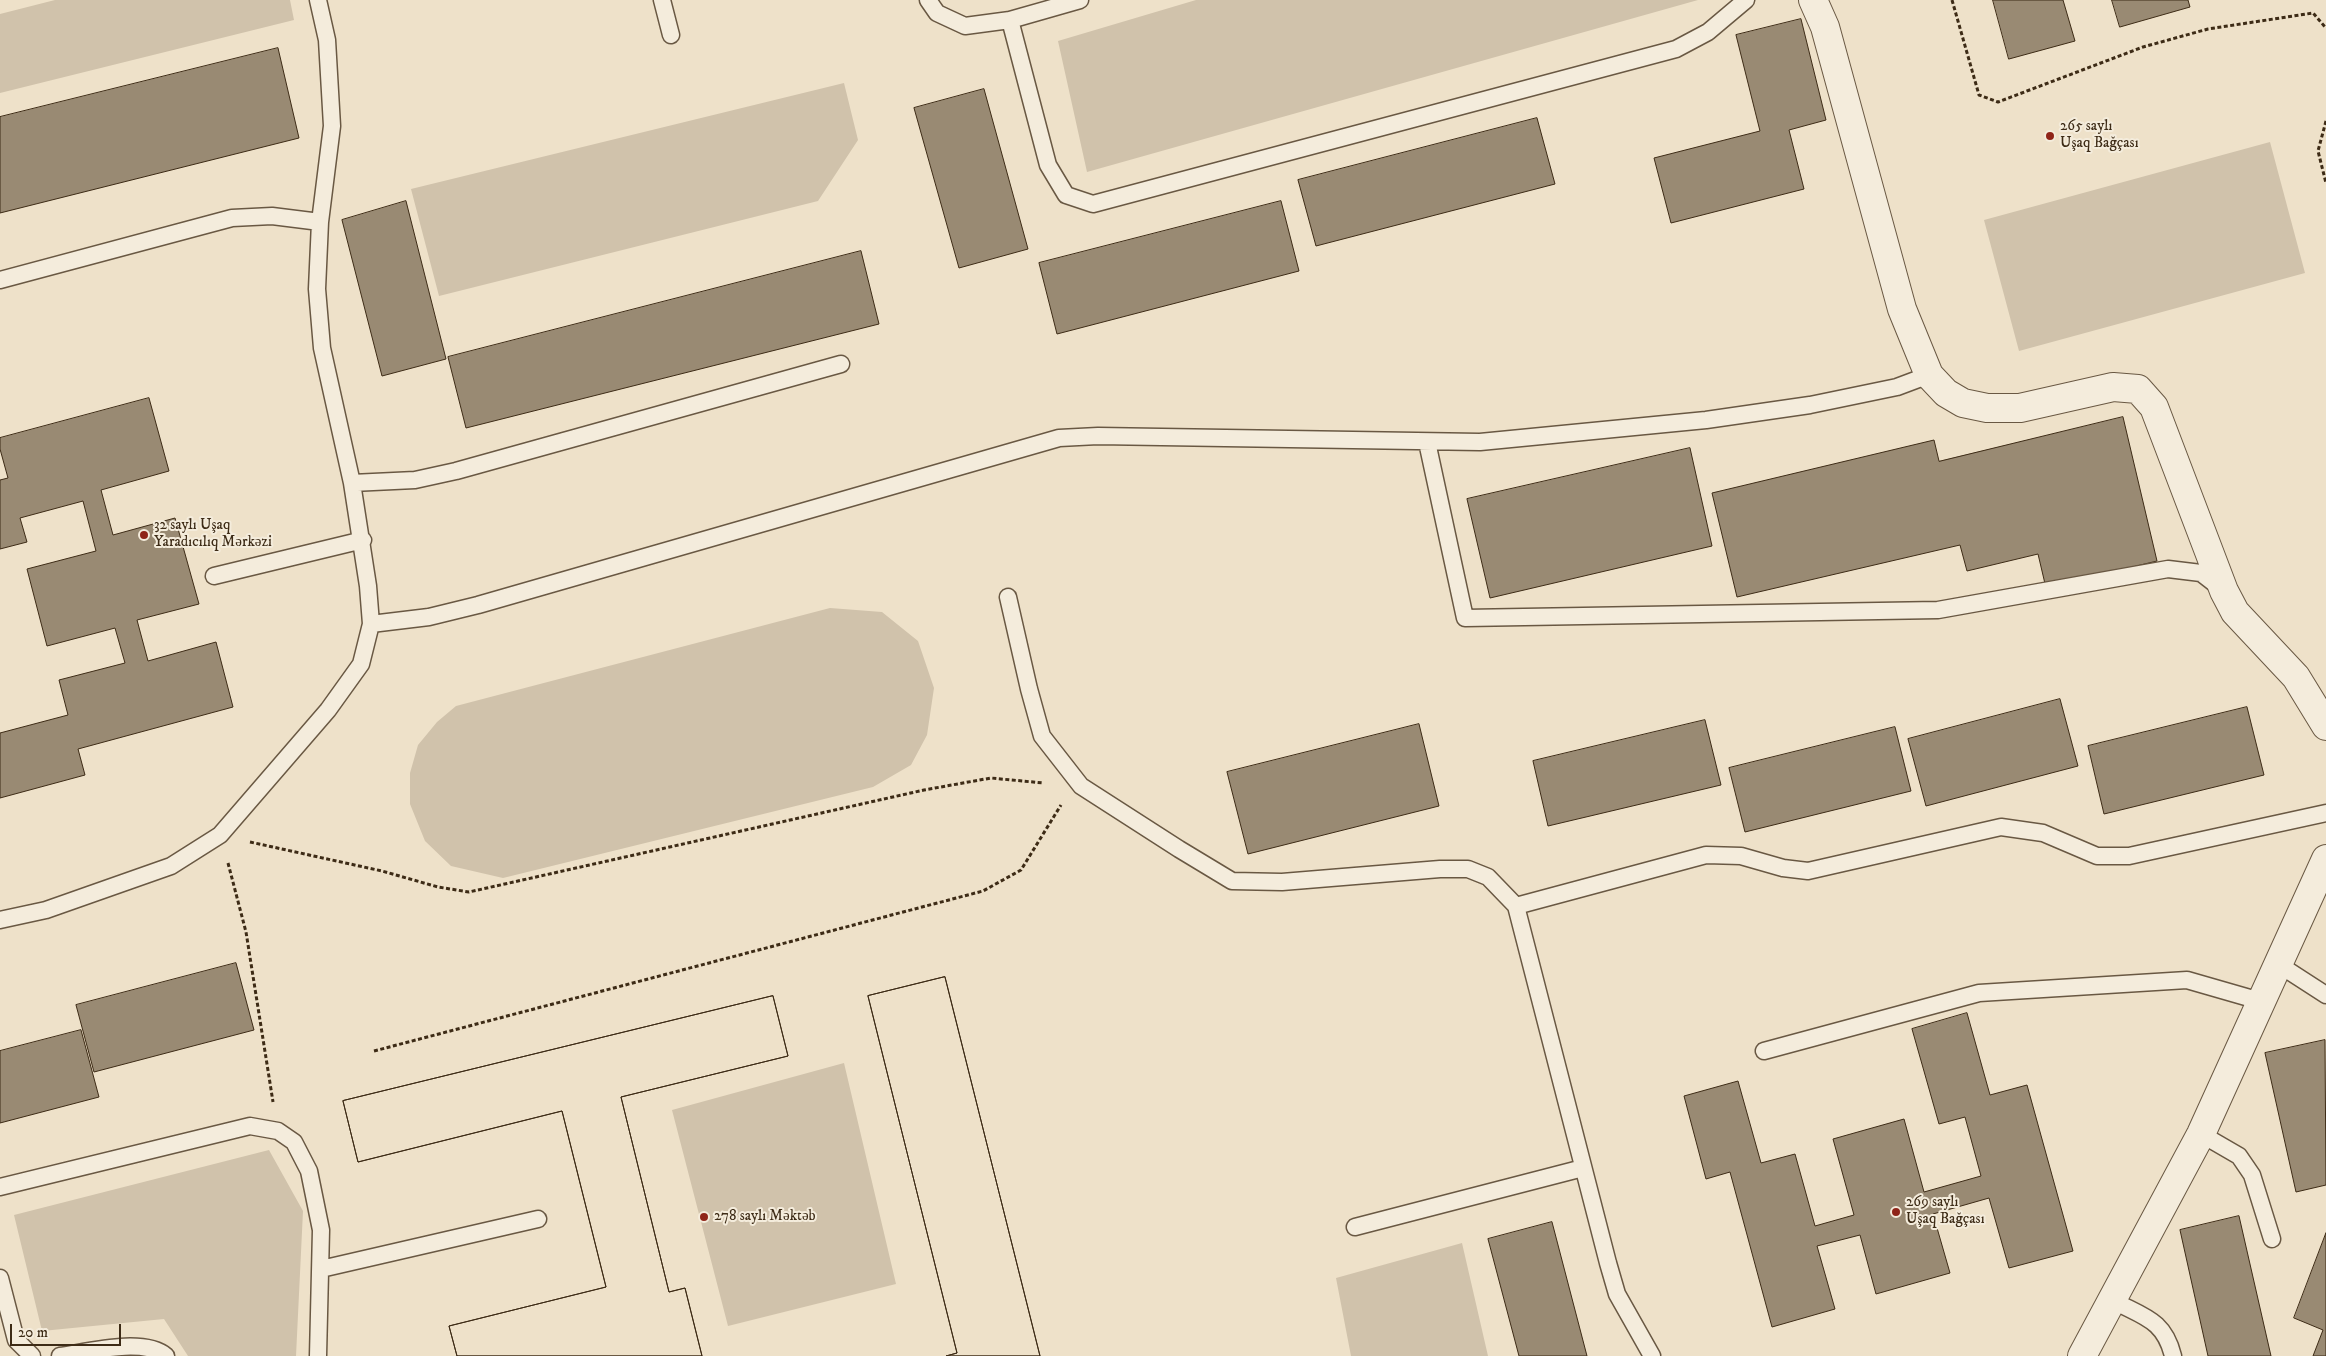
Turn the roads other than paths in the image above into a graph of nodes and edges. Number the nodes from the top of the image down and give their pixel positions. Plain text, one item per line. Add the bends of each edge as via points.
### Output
1 (318, 0) edge
2 (662, 0) edge
3 (928, 0) edge
4 (1080, 0) edge
5 (1746, 0) edge
6 (1813, 0) edge
7 (1010, 20) junction
8 (671, 35) dead end
9 (320, 222) junction
10 (0, 280) edge
11 (841, 364) dead end
12 (1929, 375) junction
13 (1426, 442) junction
14 (352, 483) junction
15 (363, 540) junction
16 (214, 576) dead end
17 (2224, 591) junction
18 (1008, 598) dead end
19 (371, 624) junction
20 (2326, 726) edge
21 (2326, 813) edge
22 (2326, 859) edge
23 (1516, 906) junction
24 (0, 920) edge
25 (2278, 964) junction
26 (2326, 996) edge
27 (2260, 1001) junction
28 (1764, 1051) dead end
29 (2201, 1134) junction
30 (1583, 1168) junction
31 (0, 1187) edge
32 (538, 1219) dead end
33 (1356, 1227) dead end
34 (2272, 1239) dead end
35 (321, 1268) junction
36 (0, 1278) edge
37 (2112, 1300) junction
38 (32, 1356) edge
39 (60, 1356) edge
40 (166, 1356) edge
41 (318, 1356) edge
42 (1652, 1356) edge
43 (2082, 1356) edge
44 (2173, 1356) edge

1 - 9 lane via 327,40 332,126
2 - 8 lane
3 - 7 lane via 937,13 965,26
4 - 7 lane
5 - 7 lane via 1708,32 1676,49 1093,204 1066,194 1048,165
6 - 12 street via 1825,27 1902,309
9 - 10 lane via 272,216 232,218
9 - 14 lane via 317,289 322,348
11 - 14 lane via 456,471 416,480
12 - 13 lane via 1897,388 1706,420 1480,442
12 - 17 street via 1946,393 1963,402 1987,408 2020,408 2113,387 2138,389 2154,407
13 - 17 lane via 1465,618 1938,610 2168,569 2201,573
13 - 19 lane via 1060,438 478,605 430,617
14 - 15 lane
15 - 16 lane
15 - 19 lane
17 - 20 street via 2235,612 2296,677
18 - 23 lane via 1042,736 1081,786 1232,880 1282,882 1468,869 1488,877
19 - 24 lane via 356,672 328,710 220,836 171,866 46,910
21 - 23 lane via 2129,856 2097,856 2043,834 2001,827 1808,871 1783,868 1741,856 1706,855
22 - 25 street
23 - 30 lane
25 - 26 lane
25 - 27 street
27 - 28 lane via 2187,980 1979,993
27 - 29 street
29 - 34 lane via 2239,1156 2252,1175
29 - 37 street
30 - 33 lane
30 - 42 lane via 1617,1294
31 - 35 lane via 250,1126 278,1131 294,1142 309,1171 321,1230
32 - 35 lane
35 - 41 lane
36 - 38 lane via 16,1340
37 - 43 street
37 - 44 lane via 2160,1326
39 - 40 lane via 132,1346 160,1351

